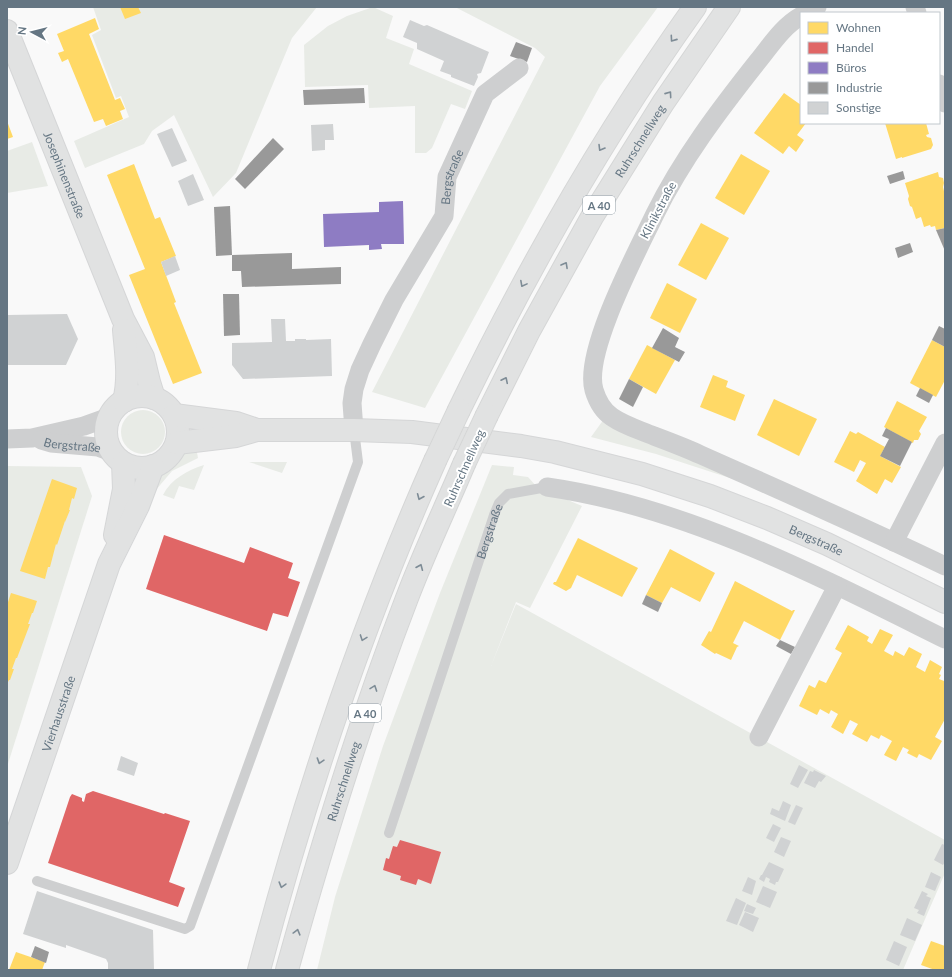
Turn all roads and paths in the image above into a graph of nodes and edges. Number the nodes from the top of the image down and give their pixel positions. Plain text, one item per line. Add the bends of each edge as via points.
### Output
1 (695, 7) edge
2 (729, 7) edge
3 (817, 7) edge
4 (808, 12) edge
5 (800, 17) edge
6 (7, 31) edge
7 (519, 68) dead end
8 (940, 87) edge
9 (945, 103) edge
10 (123, 319) junction
11 (154, 398) junction
12 (124, 401) junction
13 (174, 415) junction
14 (109, 417) junction
15 (257, 430) junction
16 (354, 430) junction
17 (32, 438) junction
18 (7, 439) edge
19 (945, 442) edge
20 (176, 443) junction
21 (117, 457) junction
22 (153, 466) junction
23 (547, 487) joint
24 (894, 542) junction
25 (109, 564) junction
26 (945, 566) edge
27 (837, 586) junction
28 (945, 602) edge
29 (945, 639) edge
30 (759, 736) dead end
31 (389, 833) dead end
32 (7, 863) edge
33 (37, 881) dead end
34 (259, 970) edge
35 (287, 970) edge

1 -> 34 main road, A 40, bridge via 611,132 555,224 508,312 435,461 377,601 333,723 294,846
35 -> 2 main road, Ruhrschnellweg / A 40, bridge via 350,755 407,597 464,464 529,331 592,217 662,103
3 - 4 street
5 - 24 street, Klinikstraße via 779,35 712,121 659,205 607,319 595,357 592,373 594,388 600,404 610,416 627,426 682,446
6 - 10 main road, Josephinenstraße
7 - 16 street, Bergstraße via 484,94 447,177 444,216 394,300 360,370 352,403
8 - 9 street
10 - 11 main road, Josephinenstraße via 143,357
10 - 12 main road, Josephinenstraße via 128,374
11 - 12 main road via 138,396
11 - 13 main road via 170,408
12 - 14 main road, Bergstraße
13 - 15 main road, Bergstraße via 236,423
13 - 20 main road via 178,430
14 - 17 street, Bergstraße via 84,426
14 - 21 main road, Bergstraße via 106,437
15 - 16 main road, Bergstraße
15 - 20 main road, Bergstraße via 236,436
16 - 28 main road, Bergstraße via 412,432 521,446 642,474 767,518 827,544
16 - 33 lane via 358,462 190,926 185,929
17 - 18 street, Bergstraße
17 - 21 street, Bergstraße via 51,443 98,447
19 - 24 street
20 - 22 main road via 170,455
21 - 22 main road, Bergstraße via 140,468
21 - 25 main road, Vierhausstraße via 124,489
22 - 25 main road, Vierhausstraße via 138,506
23 - 27 street, Bergstraße via 596,496 696,526
23 - 31 lane, Bergstraße via 508,494 499,503
24 - 26 street
25 - 32 main road, Vierhausstraße
27 - 29 street, Bergstraße
27 - 30 street

